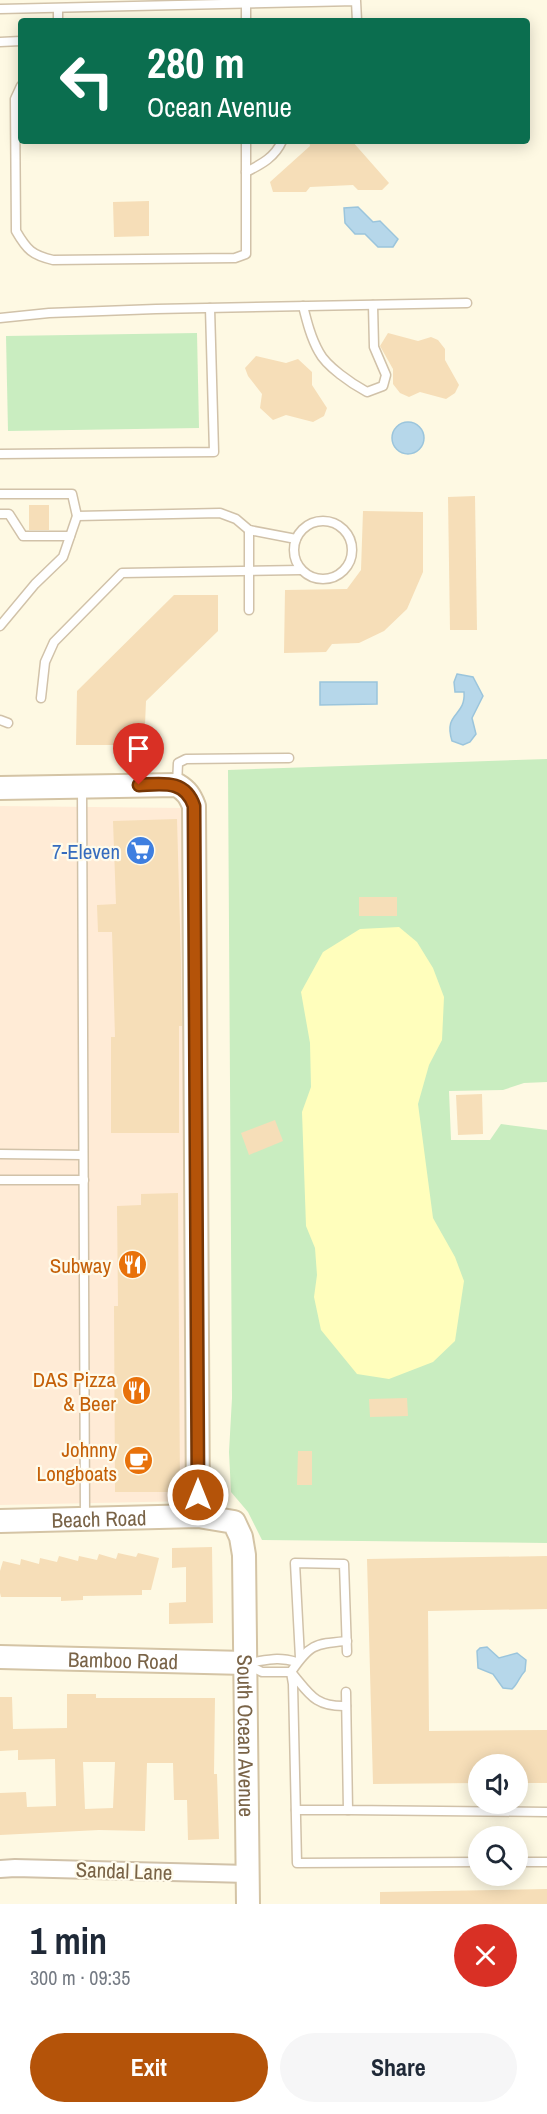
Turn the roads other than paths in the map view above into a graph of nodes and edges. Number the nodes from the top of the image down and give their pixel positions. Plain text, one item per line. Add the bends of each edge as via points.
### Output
1 (246, 4) junction
2 (0, 9) edge
3 (58, 9) junction
4 (58, 18) edge
5 (246, 18) edge
6 (357, 18) edge
7 (18, 41) edge
8 (0, 42) edge
9 (18, 92) edge
10 (246, 144) edge
11 (281, 144) edge
12 (246, 172) junction
13 (467, 303) dead end
14 (373, 305) junction
15 (303, 306) junction
16 (210, 308) junction
17 (0, 318) edge
18 (0, 454) edge
19 (0, 494) edge
20 (0, 514) edge
21 (76, 516) junction
22 (249, 530) junction
23 (70, 536) junction
24 (296, 539) junction
25 (301, 570) junction
26 (249, 571) junction
27 (249, 610) dead end
28 (0, 626) edge
29 (41, 698) dead end
30 (289, 758) dead end
31 (177, 785) junction
32 (82, 787) junction
33 (0, 788) edge
34 (0, 1154) edge
35 (83, 1155) junction
36 (0, 1180) edge
37 (84, 1180) junction
38 (198, 1516) junction
39 (85, 1519) junction
40 (0, 1521) edge
41 (244, 1568) joint
42 (347, 1641) junction
43 (347, 1652) dead end
44 (0, 1657) edge
45 (298, 1660) junction
46 (245, 1664) junction
47 (291, 1672) junction
48 (346, 1692) dead end
49 (346, 1706) junction
50 (296, 1810) junction
51 (348, 1810) junction
52 (547, 1812) edge
53 (468, 1862) edge
54 (528, 1862) edge
55 (547, 1862) edge
56 (0, 1869) edge
57 (248, 1874) junction
58 (248, 1904) edge

1 - 3 lane
1 - 5 lane
1 - 6 lane via 356,2
2 - 3 lane
3 - 4 lane
7 - 8 lane
9 - 12 lane via 16,231 35,256 53,260 235,258 246,254
10 - 12 lane
11 - 12 lane via 278,152
13 - 14 lane
14 - 15 lane
14 - 15 lane via 374,347 386,375 383,386 367,392 352,384 320,354
15 - 16 lane
16 - 17 lane
16 - 18 lane via 214,452
19 - 21 lane via 72,494
20 - 23 lane via 9,514 22,536
21 - 22 lane via 220,513
21 - 23 lane
22 - 24 lane
22 - 26 lane
23 - 28 lane via 63,557
24 - 25 lane via 294,555
24 - 25 lane via 306,526 330,522 344,531 352,546 350,562 331,578 315,578
25 - 26 lane
26 - 27 lane
26 - 29 lane via 122,573 54,642 45,662
30 - 31 lane via 186,759 178,763
31 - 32 street
31 - 38 street via 191,796 194,806
32 - 33 street
32 - 35 lane
34 - 35 lane
35 - 37 lane
36 - 37 lane
37 - 39 lane
38 - 39 street, Beach Road
38 - 41 street, Beach Road via 234,1522 241,1537
39 - 40 street, Beach Road
41 - 46 street, South Ocean Avenue
42 - 43 lane
42 - 45 lane via 319,1644
42 - 45 lane via 344,1564 295,1563
44 - 46 street, Bamboo Road
45 - 46 lane via 270,1658
45 - 47 lane
46 - 47 lane via 261,1672
46 - 57 street, South Ocean Avenue
47 - 49 lane via 315,1700 332,1707
47 - 50 lane
48 - 49 lane
49 - 51 lane
50 - 51 lane
50 - 53 lane via 297,1863
51 - 52 lane
54 - 55 lane
56 - 57 street, Sandal Lane
57 - 58 street, South Ocean Avenue

